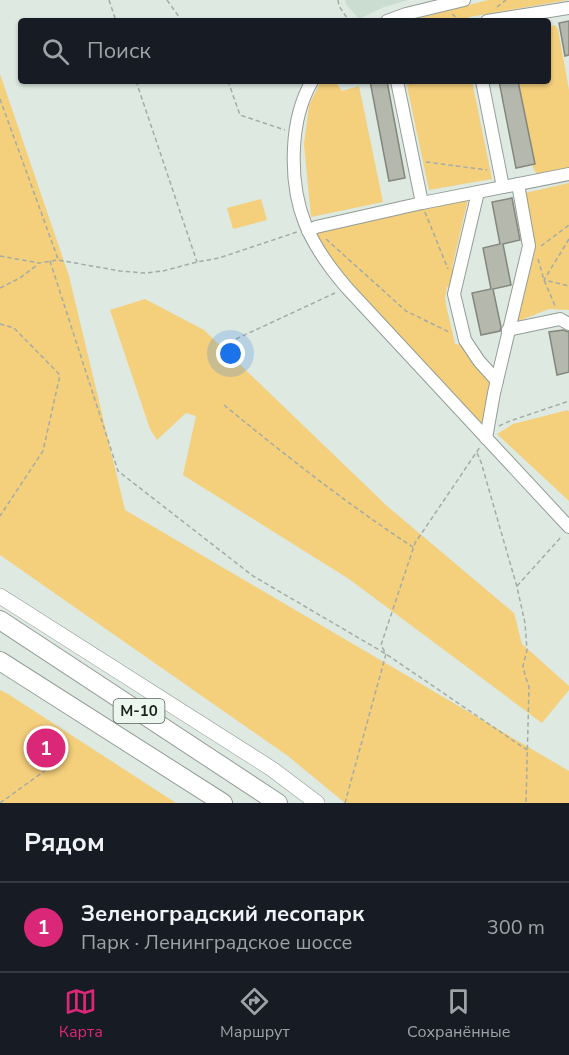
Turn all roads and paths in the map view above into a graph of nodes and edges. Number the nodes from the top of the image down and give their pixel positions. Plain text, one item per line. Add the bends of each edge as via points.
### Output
1 (109, 0) edge
2 (167, 0) edge
3 (338, 0) edge
4 (464, 0) edge
5 (569, 8) edge
6 (115, 18) edge
7 (180, 18) edge
8 (347, 18) edge
9 (395, 18) edge
10 (506, 18) edge
11 (137, 84) edge
12 (229, 84) edge
13 (311, 84) edge
14 (398, 84) edge
15 (483, 84) edge
16 (0, 99) edge
17 (294, 133) junction
18 (414, 160) junction
19 (490, 170) dead end
20 (569, 174) edge
21 (518, 184) junction
22 (503, 187) junction
23 (478, 192) junction
24 (422, 203) junction
25 (569, 225) edge
26 (310, 227) junction
27 (569, 239) edge
28 (0, 256) edge
29 (58, 260) junction
30 (50, 261) junction
31 (197, 262) junction
32 (39, 263) junction
33 (450, 274) dead end
34 (544, 280) junction
35 (569, 286) edge
36 (0, 288) edge
37 (347, 288) junction
38 (565, 322) edge
39 (0, 324) edge
40 (508, 330) junction
41 (236, 339) dead end
42 (465, 340) junction
43 (497, 381) junction
44 (569, 401) edge
45 (224, 405) dead end
46 (486, 438) junction
47 (476, 452) junction
48 (0, 516) edge
49 (565, 531) edge
50 (413, 547) junction
51 (517, 587) junction
52 (0, 596) edge
53 (0, 620) edge
54 (386, 654) junction
55 (0, 661) edge
56 (0, 667) edge
57 (46, 691) junction
58 (527, 750) junction
59 (64, 757) dead end
60 (0, 802) edge
61 (223, 803) edge
62 (278, 803) edge
63 (318, 803) edge
64 (345, 803) edge
65 (526, 803) edge

1 - 6 path
2 - 7 path
3 - 8 path
4 - 9 street
5 - 10 street
11 - 31 path
12 - 17 path via 240,115
13 - 17 street
14 - 18 street
15 - 22 street
16 - 29 path
17 - 26 street via 294,182 300,211
18 - 19 path
18 - 24 street
20 - 21 street
21 - 22 street
21 - 40 street via 529,246
22 - 23 street
23 - 24 street
23 - 42 street via 454,294
24 - 26 street
24 - 33 path
25 - 34 path via 535,251
26 - 31 path via 299,227 299,231
26 - 37 street via 324,259
26 - 42 path via 406,311
27 - 34 path
28 - 32 path
29 - 30 path
29 - 31 path via 145,273
30 - 32 path
30 - 54 path via 117,471 253,576
32 - 36 path
34 - 35 path
34 - 38 path
37 - 41 path
37 - 46 street
38 - 40 street
39 - 48 path via 14,328 60,375 43,451
40 - 43 street
42 - 43 street
43 - 46 street
44 - 46 path via 510,421
45 - 50 path via 288,458
46 - 47 path
46 - 49 street
47 - 50 path
47 - 51 path
49 - 51 path
50 - 54 path via 381,645
51 - 58 path via 527,650 523,666 529,687
52 - 63 main road via 273,770
53 - 62 highway, М-10
54 - 58 path
54 - 64 path
55 - 57 highway, М-10
56 - 57 main road, М-10
57 - 61 highway, М-10
58 - 65 path
59 - 60 path

